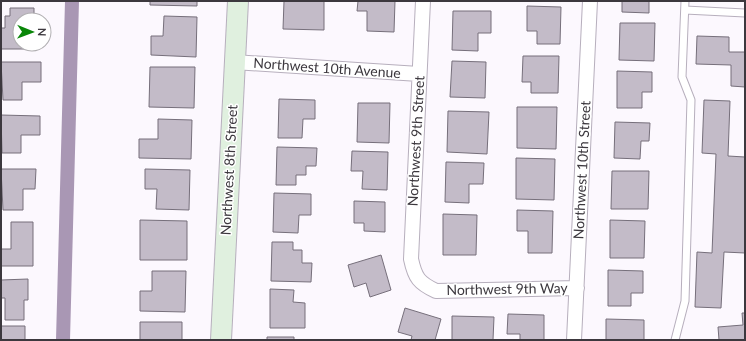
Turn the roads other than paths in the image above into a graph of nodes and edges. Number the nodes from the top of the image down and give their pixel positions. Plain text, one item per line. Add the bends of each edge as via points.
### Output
1 (238, 1) edge
2 (423, 1) edge
3 (590, 1) edge
4 (685, 1) edge
5 (685, 10) junction
6 (745, 13) edge
7 (234, 62) junction
8 (419, 74) junction
9 (418, 279) joint
10 (577, 288) junction
11 (221, 340) edge
12 (574, 340) edge
13 (675, 340) edge

1 - 7 street, Northwest 8th Street
2 - 8 street, Northwest 9th Street
3 - 10 street, Northwest 10th Street
4 - 5 lane
5 - 6 lane
5 - 13 lane via 682,77 691,100 686,294
7 - 8 street, Northwest 10th Avenue
7 - 11 street, Northwest 8th Street
8 - 9 street, Northwest 9th Street via 411,259 414,274
9 - 10 street, Northwest 9th Way via 423,285 436,291
10 - 12 street, Northwest 10th Street

